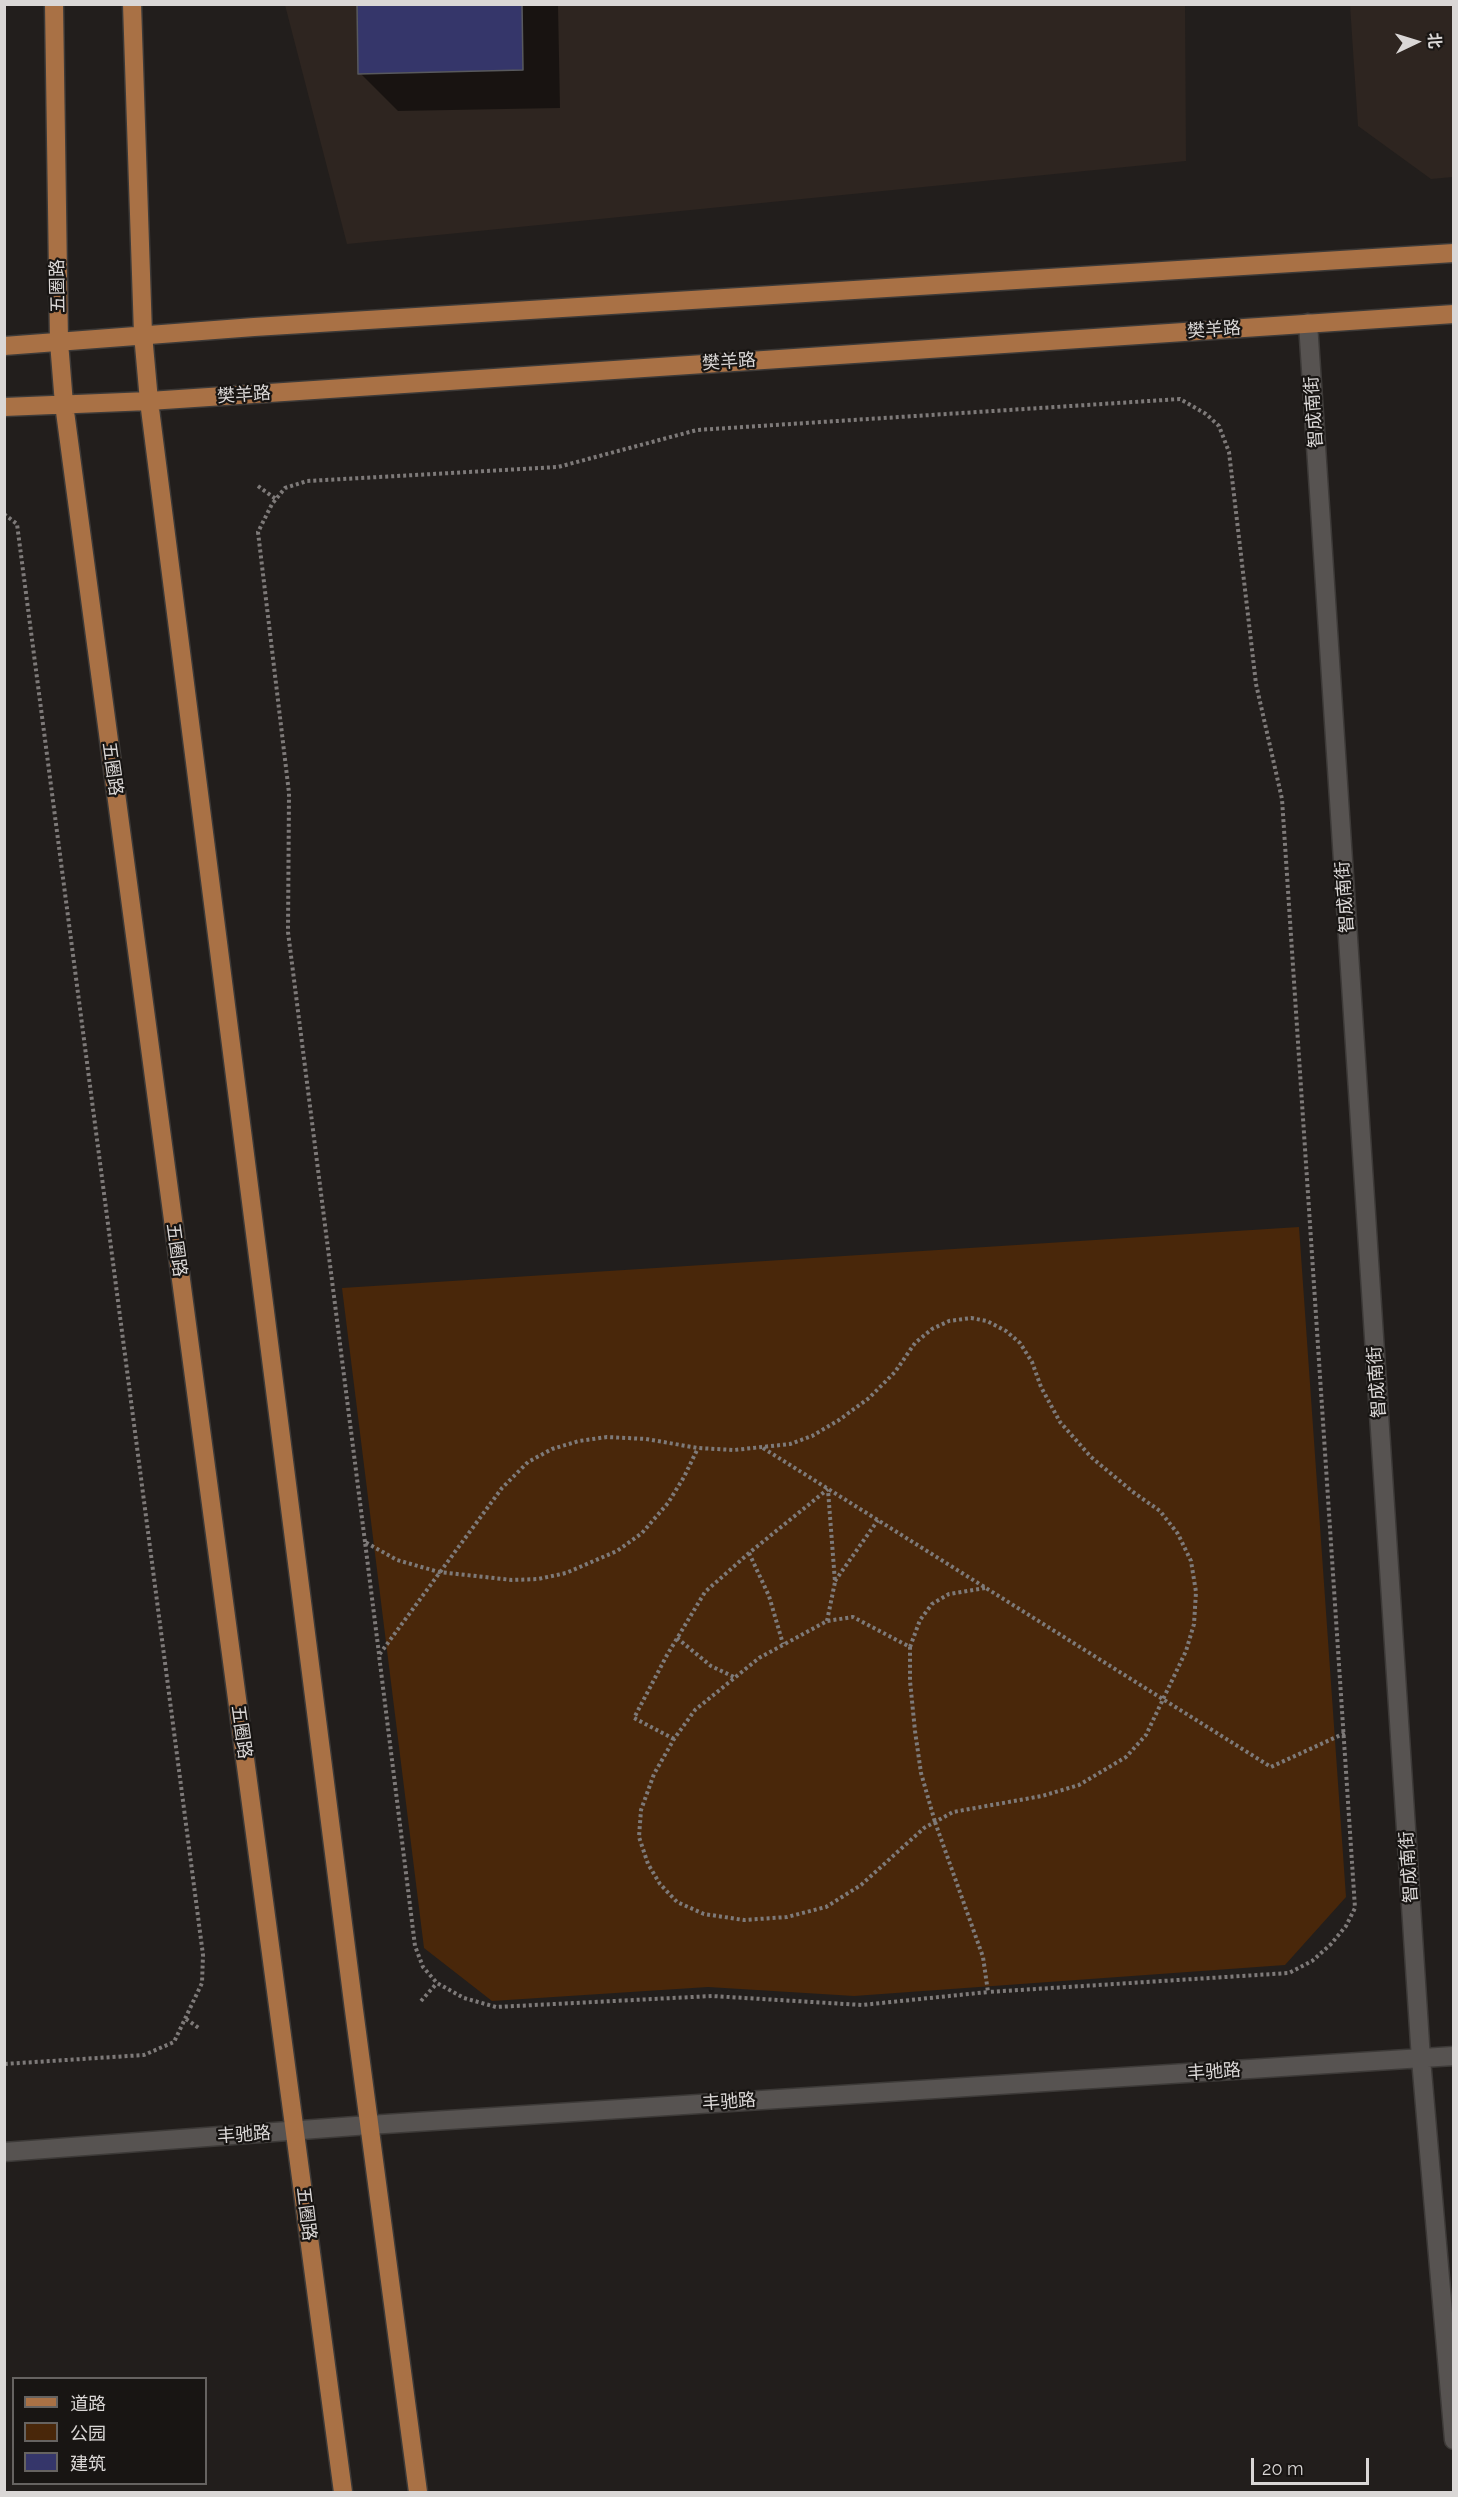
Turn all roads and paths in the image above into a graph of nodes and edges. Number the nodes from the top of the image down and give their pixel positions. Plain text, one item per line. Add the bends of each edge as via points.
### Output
1 (54, 4) edge
2 (132, 4) edge
3 (1454, 253) edge
4 (1454, 314) edge
5 (1308, 323) junction
6 (144, 334) junction
7 (59, 342) junction
8 (4, 346) edge
9 (149, 401) junction
10 (64, 404) junction
11 (4, 407) edge
12 (258, 486) dead end
13 (276, 499) junction
14 (4, 514) edge
15 (698, 1448) junction
16 (763, 1448) junction
17 (828, 1489) junction
18 (878, 1520) junction
19 (365, 1542) junction
20 (749, 1553) junction
21 (439, 1572) junction
22 (835, 1582) junction
23 (986, 1588) junction
24 (827, 1621) junction
25 (677, 1638) junction
26 (783, 1644) junction
27 (910, 1647) junction
28 (379, 1655) junction
29 (734, 1677) junction
30 (1164, 1700) junction
31 (1345, 1733) junction
32 (675, 1739) junction
33 (934, 1822) junction
34 (437, 1983) junction
35 (988, 1992) junction
36 (421, 2001) dead end
37 (186, 2019) junction
38 (200, 2029) dead end
39 (1454, 2056) edge
40 (1421, 2059) junction
41 (4, 2064) edge
42 (369, 2125) junction
43 (295, 2131) junction
44 (4, 2152) edge
45 (1454, 2440) edge
46 (343, 2493) edge
47 (418, 2493) edge

1 - 7 main road, 五圈路
2 - 6 main road
3 - 6 main road
4 - 5 main road, 樊羊路
5 - 9 main road, 樊羊路
5 - 40 street, 智成南街
6 - 7 main road
6 - 9 main road
7 - 8 main road
7 - 10 main road, 五圈路
9 - 10 main road, 樊羊路
9 - 42 main road
10 - 11 main road, 樊羊路
10 - 43 main road, 五圈路
12 - 13 path
13 - 19 path via 258,532 289,793 288,932
13 - 31 path via 285,488 307,480 558,466 697,430 1180,399 1218,426 1229,452 1256,684 1282,799
14 - 37 path via 18,524 203,1955 202,1983
15 - 16 path
15 - 21 path via 668,1503 642,1533 589,1565 520,1580
15 - 21 path via 607,1437 552,1449 528,1462 502,1488
16 - 17 path
16 - 30 path via 812,1436 839,1420 869,1398 895,1372 915,1343 932,1329 949,1321 971,1318 1006,1331 1020,1343 1032,1362 1060,1422 1091,1457 1160,1511 1178,1534 1191,1561 1196,1592 1194,1624
17 - 18 path
17 - 20 path
17 - 22 path
18 - 22 path
18 - 23 path
19 - 21 path via 397,1560
19 - 28 path
20 - 25 path via 705,1592
20 - 26 path via 769,1596
21 - 28 path
22 - 24 path
23 - 27 path via 949,1594 932,1604 920,1620
23 - 30 path
24 - 26 path
24 - 27 path via 853,1617
25 - 29 path via 711,1666
25 - 32 path via 634,1718
26 - 29 path
27 - 33 path via 909,1681 915,1731
28 - 34 path via 415,1946 423,1967
29 - 32 path via 695,1710
30 - 31 path via 1271,1767
30 - 33 path via 1146,1735 1126,1757 1079,1785 954,1812
31 - 35 path via 1355,1908 1346,1926 1312,1961 1289,1973
32 - 33 path via 654,1774 641,1810 639,1837 660,1884 677,1902 704,1914 754,1919 787,1917 826,1907 861,1885
33 - 35 path via 983,1957
34 - 35 path via 464,1998 496,2007 712,1996 862,2005
34 - 36 path
37 - 38 path
37 - 41 path via 174,2042 144,2055
39 - 40 street, 丰驰路
40 - 42 street, 丰驰路
40 - 45 street, 智成南街
42 - 43 street, 丰驰路
42 - 47 main road
43 - 44 street, 丰驰路
43 - 46 main road, 五圈路

